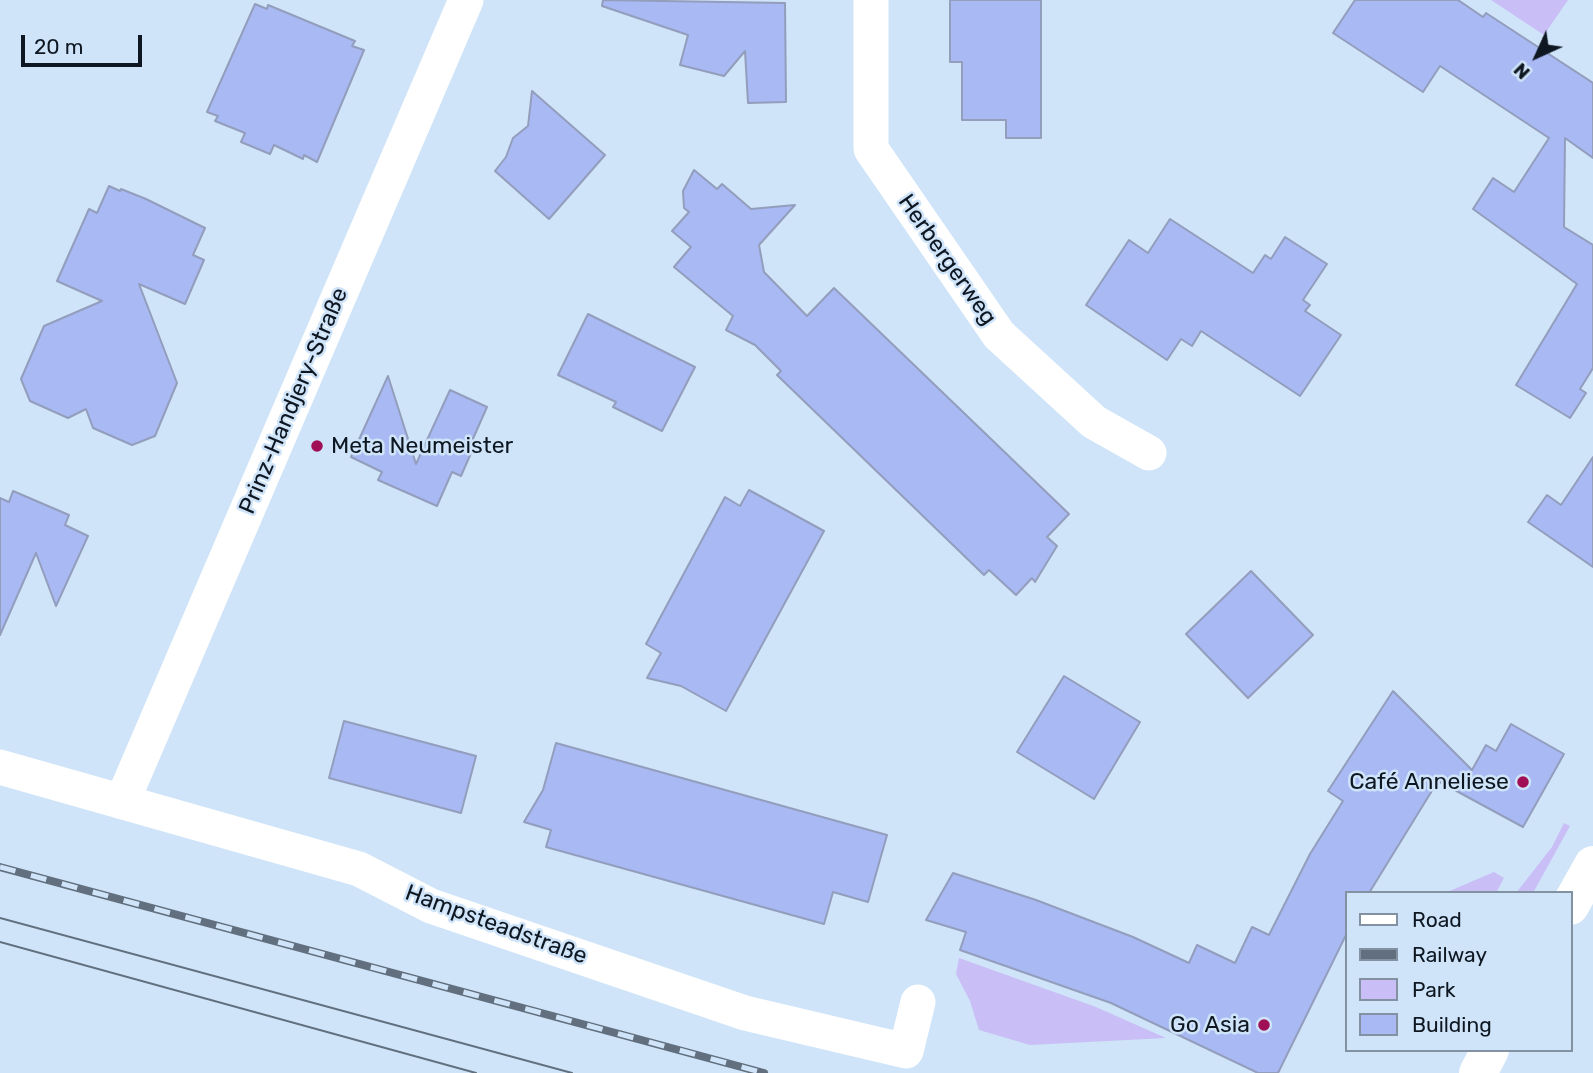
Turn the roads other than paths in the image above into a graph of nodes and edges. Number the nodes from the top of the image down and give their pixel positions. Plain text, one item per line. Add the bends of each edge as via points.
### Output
1 (466, 0) edge
2 (871, 0) edge
3 (1149, 453) dead end
4 (0, 768) edge
5 (122, 802) junction
6 (1593, 865) edge
7 (1572, 902) edge
8 (918, 1002) dead end
9 (1489, 1052) edge
10 (1478, 1073) edge

1 - 5 street, Prinz-Handjery-Straße
2 - 3 street, Herbergerweg via 871,149 999,335 1094,422
4 - 5 street, Hampsteadstraße
5 - 8 street, Hampsteadstraße via 359,869 431,906 745,1013 906,1051
6 - 7 main road
9 - 10 main road

